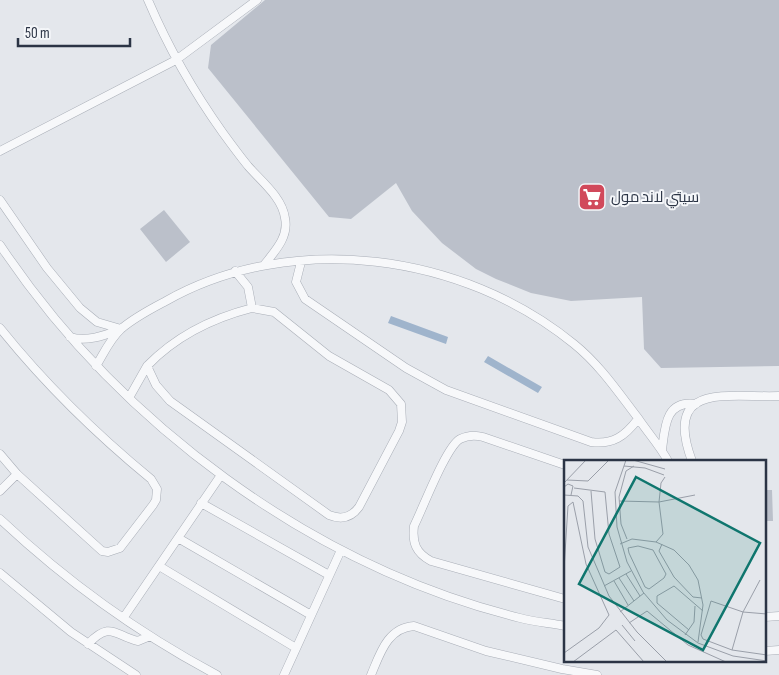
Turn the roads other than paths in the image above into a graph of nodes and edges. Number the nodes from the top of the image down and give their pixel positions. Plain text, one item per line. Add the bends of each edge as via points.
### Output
1 (148, 0) edge
2 (257, 0) edge
3 (176, 60) junction
4 (0, 152) edge
5 (0, 200) edge
6 (0, 245) edge
7 (301, 262) junction
8 (264, 265) junction
9 (236, 271) junction
10 (252, 308) junction
11 (0, 328) edge
12 (121, 329) junction
13 (70, 337) junction
14 (96, 366) junction
15 (147, 366) junction
16 (130, 396) junction
17 (779, 396) edge
18 (696, 404) junction
19 (638, 419) junction
20 (662, 450) junction
21 (0, 454) edge
22 (667, 460) edge
23 (692, 460) edge
24 (564, 465) edge
25 (17, 474) junction
26 (221, 475) junction
27 (0, 491) edge
28 (201, 503) junction
29 (0, 519) edge
30 (178, 538) junction
31 (341, 550) junction
32 (159, 566) junction
33 (0, 573) edge
34 (329, 575) junction
35 (564, 599) edge
36 (312, 614) junction
37 (779, 616) edge
38 (124, 617) junction
39 (766, 618) edge
40 (564, 626) edge
41 (150, 636) junction
42 (88, 644) junction
43 (296, 648) junction
44 (779, 650) edge
45 (766, 652) edge
46 (136, 675) edge
47 (217, 675) edge
48 (284, 675) edge
49 (371, 675) edge
50 (597, 675) edge

1 - 3 lane
2 - 3 lane
3 - 4 lane
3 - 8 lane via 222,132 282,207 286,226 284,235
5 - 12 lane via 47,268 80,308 96,322
6 - 13 lane via 35,296
7 - 8 lane
7 - 19 lane via 377,260 432,272 490,294 574,344 613,384
7 - 19 lane via 296,282 306,299 392,359 446,390 591,442 618,439
8 - 9 lane
9 - 10 lane via 248,287
9 - 12 lane via 178,294
10 - 15 lane via 238,311 189,334 166,348
10 - 15 lane via 283,317 329,356 389,390 401,404 399,431 359,507 349,516 329,514 170,401 156,385
11 - 25 lane via 77,415 151,479 157,494 153,505 124,544 108,552 96,548
12 - 13 lane via 92,338 78,340
12 - 14 lane
13 - 14 lane
14 - 16 lane
15 - 16 lane
16 - 26 lane
17 - 18 lane via 714,396
18 - 20 lane via 687,403 672,411 667,418
18 - 23 lane via 687,416 683,431
19 - 20 lane
20 - 22 lane
21 - 25 lane
24 - 35 lane via 484,437 460,439 447,457 414,526 413,537 415,547 431,561
25 - 27 lane
26 - 28 lane
26 - 31 lane via 303,530
28 - 30 lane
28 - 34 lane
29 - 38 lane via 73,583
30 - 32 lane
30 - 36 lane
31 - 34 lane
31 - 40 lane via 422,586 470,603 521,619
32 - 38 lane
32 - 43 lane
33 - 42 lane
34 - 36 lane
36 - 43 lane
37 - 39 lane
38 - 41 lane
41 - 42 lane via 138,641 109,631 94,637
41 - 47 lane
42 - 46 lane
43 - 48 lane
44 - 45 lane
49 - 50 lane via 389,637 404,626 414,626 486,650

